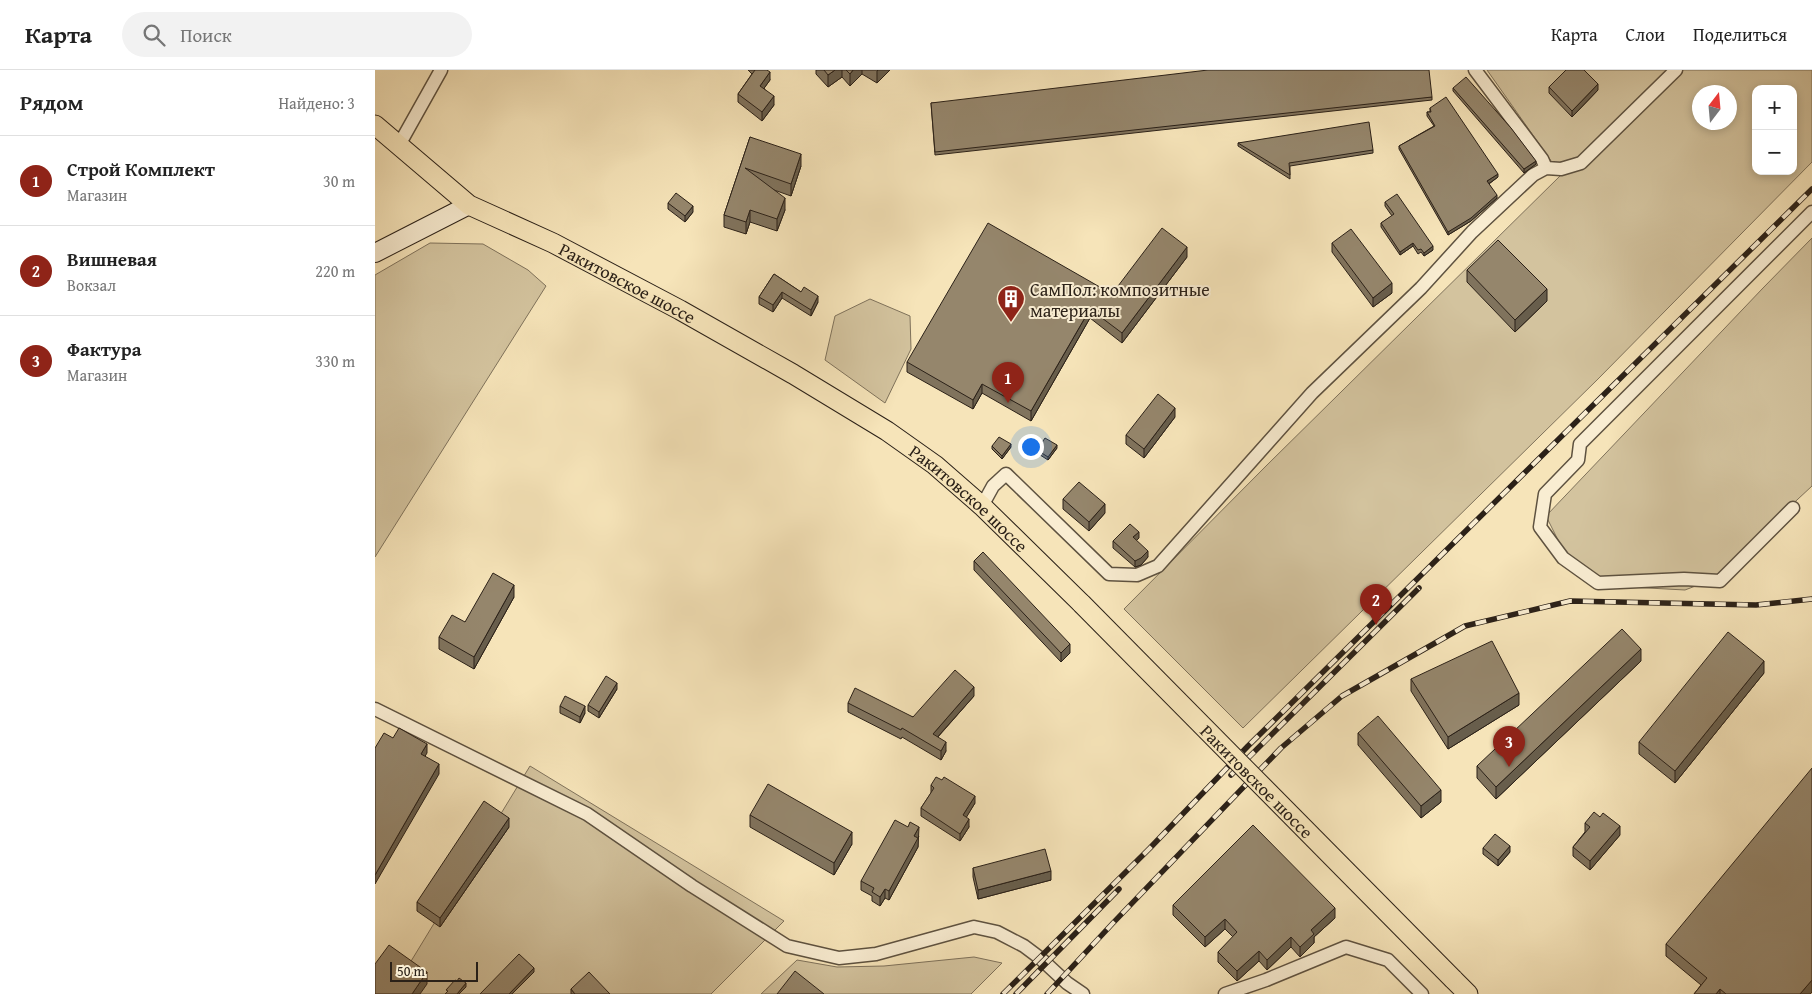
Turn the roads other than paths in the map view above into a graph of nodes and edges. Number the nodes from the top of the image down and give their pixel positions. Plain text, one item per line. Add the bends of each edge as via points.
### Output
1 (441, 70) edge
2 (1475, 70) edge
3 (1676, 70) edge
4 (375, 125) edge
5 (399, 145) junction
6 (1546, 168) junction
7 (469, 205) junction
8 (1812, 212) edge
9 (375, 253) edge
10 (982, 506) junction
11 (1793, 508) dead end
12 (375, 708) edge
13 (1083, 994) edge
14 (1225, 994) edge
15 (1422, 994) edge
16 (1468, 994) edge

1 - 5 street
2 - 6 street
3 - 6 street via 1581,164 1561,169
4 - 5 main road, Ракитовское шоссе
5 - 7 main road, Ракитовское шоссе
6 - 10 street via 1533,175 1472,232 1421,288 1312,393 1158,566 1137,575 1109,574 1006,474 993,486
7 - 9 street
7 - 10 main road, Ракитовское шоссе via 561,247 793,374 887,431
8 - 11 street via 1580,444 1578,460 1545,494 1540,527 1563,558 1598,583 1684,579 1720,582
10 - 16 main road, Ракитовское шоссе, bridge
12 - 13 street via 587,814 787,946 839,958 876,954 974,928 997,932 1024,946
14 - 15 street via 1346,948 1388,960

